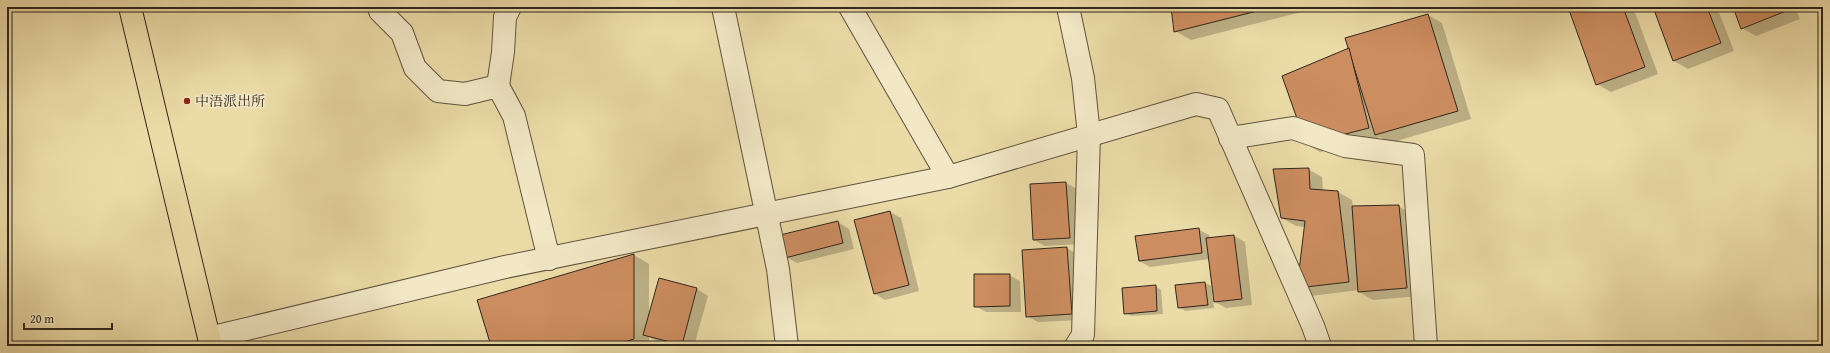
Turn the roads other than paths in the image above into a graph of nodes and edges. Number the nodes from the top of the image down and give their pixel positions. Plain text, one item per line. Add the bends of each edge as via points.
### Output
1 (130, 7) edge
2 (379, 7) edge
3 (510, 7) edge
4 (723, 7) edge
5 (850, 7) edge
6 (1068, 7) edge
7 (498, 86) junction
8 (1089, 135) junction
9 (1230, 138) junction
10 (948, 177) junction
11 (767, 214) junction
12 (549, 259) junction
13 (210, 342) edge
14 (787, 346) edge
15 (1076, 346) edge
16 (1320, 346) edge
17 (1426, 346) edge

1 - 13 main road
2 - 7 lane via 402,32 415,68 438,91 465,94
3 - 7 lane via 505,17
4 - 11 lane
5 - 10 lane
6 - 8 lane via 1083,78
7 - 12 lane via 514,116
8 - 9 lane via 1196,104 1218,109
8 - 10 lane
8 - 15 lane via 1083,335
9 - 16 lane
9 - 17 lane via 1293,128 1345,146 1413,156
10 - 11 lane
11 - 12 lane
11 - 14 lane via 778,269
12 - 13 lane via 506,267

